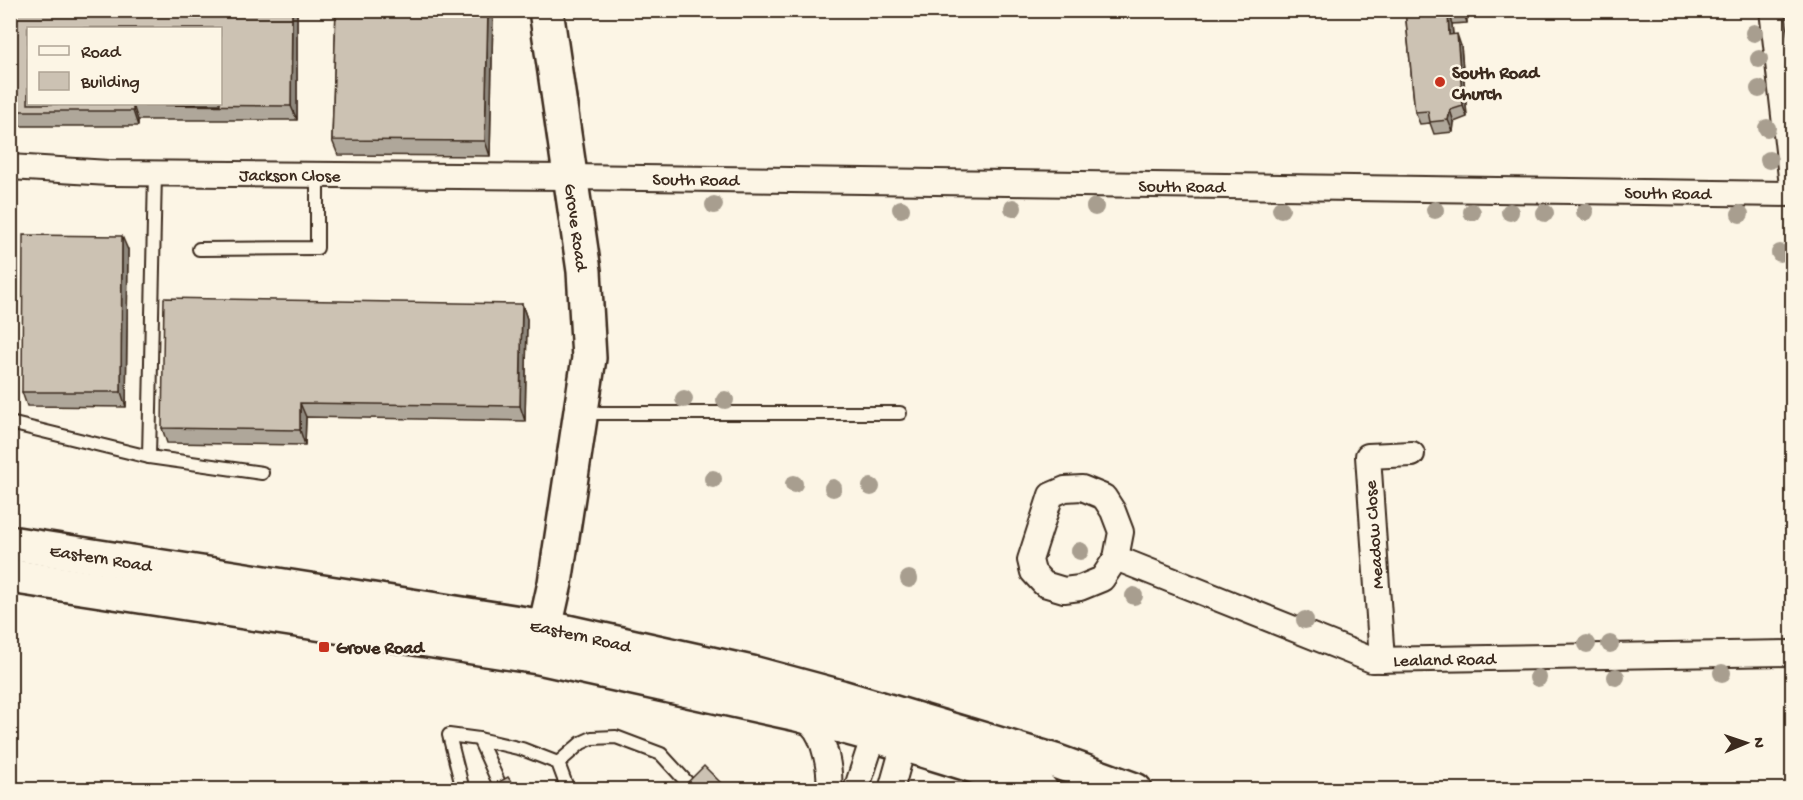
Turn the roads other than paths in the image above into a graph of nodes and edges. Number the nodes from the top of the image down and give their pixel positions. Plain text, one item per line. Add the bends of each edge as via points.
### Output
1 (546, 10) edge
2 (1772, 10) edge
3 (10, 167) edge
4 (155, 173) junction
5 (317, 175) junction
6 (570, 177) junction
7 (1792, 186) edge
8 (1792, 194) edge
9 (199, 249) dead end
10 (582, 413) junction
11 (900, 413) dead end
12 (10, 423) edge
13 (1412, 454) dead end
14 (149, 457) junction
15 (262, 473) dead end
16 (10, 543) edge
17 (1116, 558) junction
18 (10, 576) edge
19 (542, 642) junction
20 (1792, 653) edge
21 (1382, 660) junction
22 (797, 714) junction
23 (892, 731) junction
24 (479, 739) junction
25 (558, 763) junction
26 (463, 789) edge
27 (502, 789) edge
28 (568, 789) edge
29 (694, 789) edge
30 (829, 789) edge
31 (856, 789) edge
32 (891, 789) edge
33 (1041, 789) edge
34 (1135, 789) edge

1 - 6 main road, Grove Road
2 - 7 street
3 - 4 street, Jackson Close
4 - 5 street, Jackson Close
4 - 14 lane
5 - 6 street, Jackson Close
5 - 9 lane via 317,248
6 - 8 street, South Road
6 - 10 main road, Grove Road via 584,271 589,358
10 - 11 lane
10 - 19 main road, Grove Road
12 - 14 lane
13 - 21 street, Meadow Close via 1368,456
14 - 15 lane
16 - 19 main road, Eastern Road
17 - 17 street via 1121,532 1104,497 1082,488 1051,495 1030,560 1033,572 1044,584 1064,590 1080,588 1102,579
17 - 21 street, Lealand Road via 1372,660
18 - 19 main road, Eastern Road
19 - 22 main road, Eastern Road
19 - 23 main road, Eastern Road via 752,673
20 - 21 street, Lealand Road
22 - 23 main road, Eastern Road
22 - 30 street via 819,735 831,777
23 - 31 street
23 - 32 street
23 - 33 main road, Eastern Road via 965,763
23 - 34 main road, Eastern Road via 1055,761
24 - 25 lane via 522,748
24 - 26 lane via 449,735
24 - 27 lane
25 - 28 lane
25 - 29 lane via 592,738 616,737 661,754

